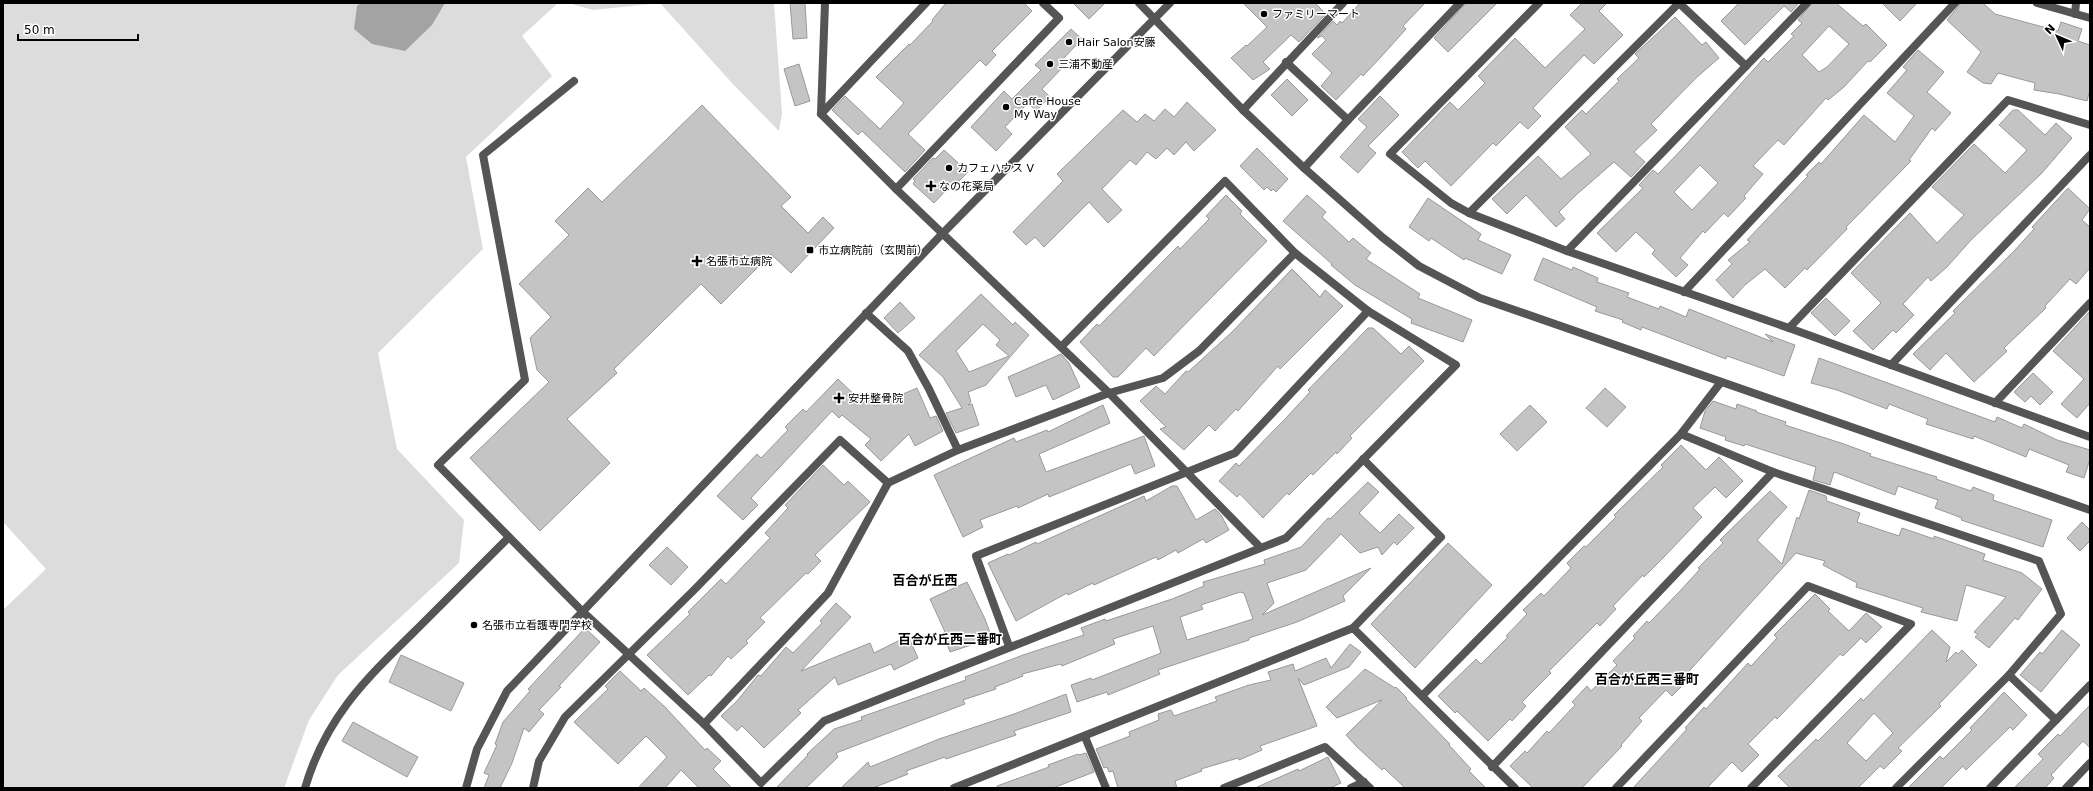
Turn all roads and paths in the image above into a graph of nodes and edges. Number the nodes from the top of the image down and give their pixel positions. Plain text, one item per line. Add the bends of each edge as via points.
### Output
1 (825, 3) edge
2 (926, 3) edge
3 (1043, 3) edge
4 (1139, 3) edge
5 (1170, 3) edge
6 (1343, 3) edge
7 (1460, 3) edge
8 (1540, 3) edge
9 (1679, 3) edge
10 (1807, 3) edge
11 (1955, 3) edge
12 (2037, 3) edge
13 (2076, 3) edge
14 (2075, 14) junction
15 (1155, 18) junction
16 (2090, 18) edge
17 (1286, 62) junction
18 (1746, 66) junction
19 (574, 81) dead end
20 (1244, 110) junction
21 (821, 114) junction
22 (1348, 120) junction
23 (2090, 125) edge
24 (2090, 155) edge
25 (1304, 168) junction
26 (896, 189) junction
27 (1469, 213) junction
28 (942, 234) junction
29 (1567, 251) junction
30 (1295, 253) junction
31 (1684, 292) junction
32 (2090, 303) edge
33 (1368, 311) junction
34 (866, 313) junction
35 (1789, 328) junction
36 (1061, 347) junction
37 (1891, 365) junction
38 (1721, 382) junction
39 (1110, 393) junction
40 (1995, 403) junction
41 (1681, 434) junction
42 (2090, 437) edge
43 (958, 450) junction
44 (1363, 459) junction
45 (1186, 471) junction
46 (1773, 472) junction
47 (888, 483) junction
48 (2090, 510) edge
49 (509, 537) junction
50 (1260, 547) junction
51 (583, 612) junction
52 (1353, 628) junction
53 (1009, 646) junction
54 (629, 654) junction
55 (2009, 675) junction
56 (2090, 685) edge
57 (1422, 696) junction
58 (2056, 720) junction
59 (704, 724) junction
60 (1085, 737) junction
61 (2090, 763) edge
62 (1492, 767) junction
63 (1367, 785) edge
64 (758, 786) edge
65 (305, 788) edge
66 (466, 788) edge
67 (533, 788) edge
68 (954, 788) edge
69 (1106, 788) edge
70 (1224, 788) edge
71 (1351, 788) edge
72 (1515, 788) edge
73 (1616, 788) edge
74 (1751, 788) edge
75 (1896, 788) edge
76 (1990, 788) edge
77 (2066, 788) edge

1 - 21 street
2 - 21 street
3 - 26 street via 1059,18
4 - 15 street
5 - 15 street
6 - 17 street
7 - 22 street
8 - 27 street via 1390,154 1451,203
9 - 18 street
9 - 27 street
10 - 18 street
11 - 31 street
12 - 14 street
13 - 14 street
14 - 16 street
15 - 20 street
15 - 28 street
17 - 20 street
17 - 22 street
18 - 29 street
19 - 49 street via 482,155 525,380 438,465
20 - 25 street
21 - 26 street
22 - 25 street
23 - 35 street via 2008,100
24 - 37 street
25 - 38 street via 1419,266 1480,298
26 - 28 street
27 - 29 street
28 - 34 street
28 - 36 street
29 - 31 street
30 - 33 street
30 - 36 street via 1225,181
30 - 39 street via 1199,350 1163,378
31 - 35 street
32 - 40 street
33 - 44 street via 1456,365
33 - 45 street via 1235,453
34 - 43 street via 908,351
34 - 51 street
35 - 37 street
36 - 39 street
37 - 40 street
38 - 41 street
38 - 48 street
39 - 43 street
39 - 45 street
40 - 42 street
41 - 46 street
41 - 57 street
43 - 47 street
44 - 50 street via 1286,538
44 - 52 street via 1441,537
45 - 50 street
45 - 53 street via 976,556
46 - 55 street via 2039,561 2061,614
46 - 62 street
47 - 54 street via 840,440
47 - 59 street via 828,593
49 - 51 street
49 - 65 street via 362,683 328,730
50 - 53 street
51 - 54 street
51 - 66 street via 507,691 476,749
52 - 57 street
52 - 60 street
53 - 64 street via 824,721
54 - 59 street
54 - 67 street via 565,717 539,761
55 - 58 street
55 - 75 street
56 - 58 street
57 - 62 street
58 - 76 street
59 - 64 street
60 - 68 street
60 - 69 street
61 - 77 street
62 - 72 street
63 - 70 street via 1325,747
63 - 71 street
73 - 74 street via 1808,586 1911,624

